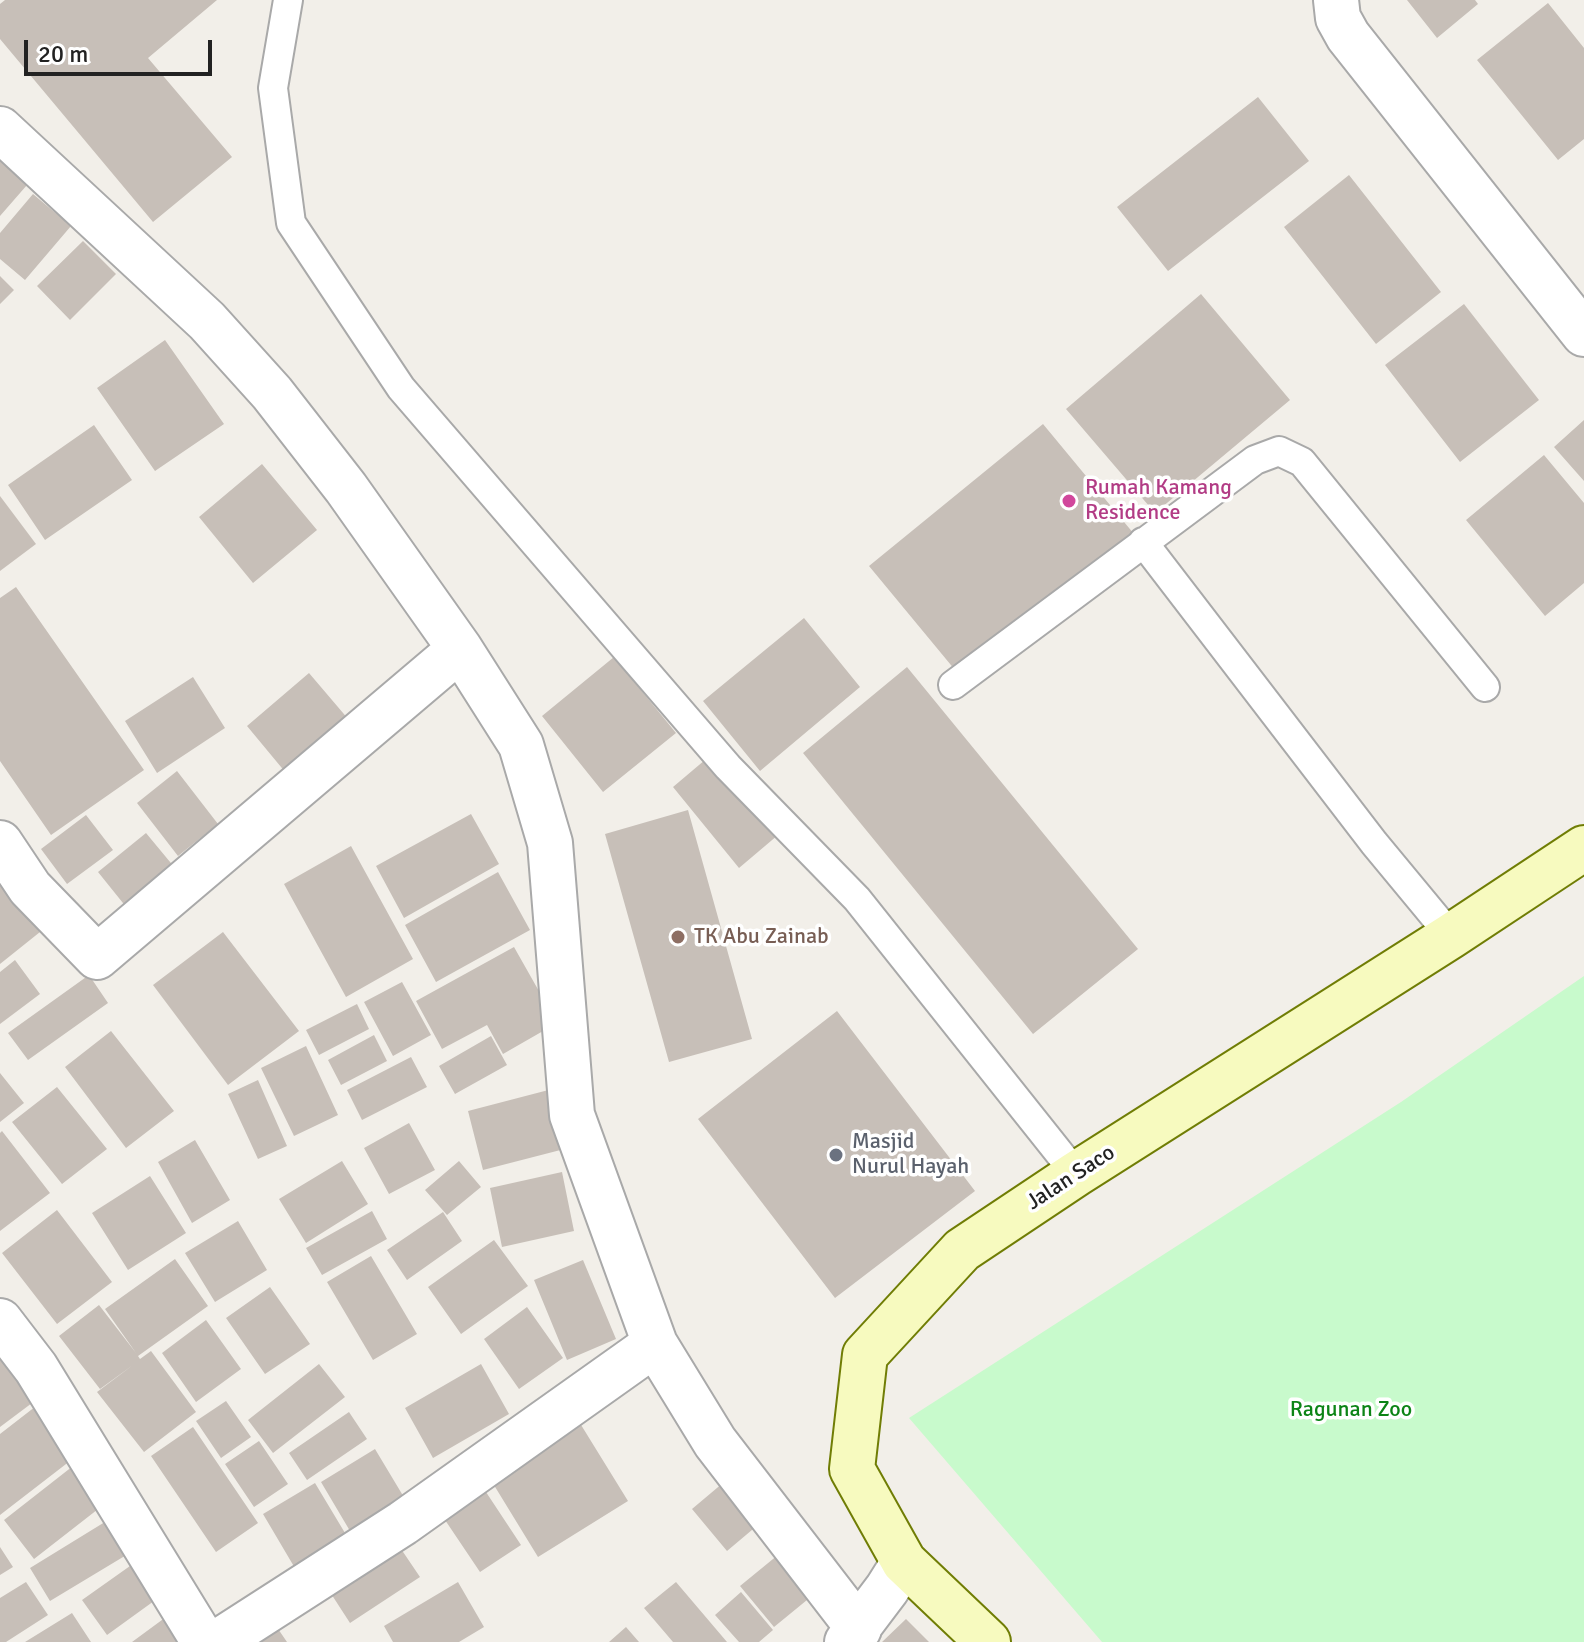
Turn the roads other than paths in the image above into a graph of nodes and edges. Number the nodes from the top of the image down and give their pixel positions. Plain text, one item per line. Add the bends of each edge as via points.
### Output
1 (288, 0) edge
2 (1336, 0) edge
3 (0, 129) edge
4 (1584, 334) edge
5 (1143, 542) junction
6 (460, 649) junction
7 (953, 685) dead end
8 (1485, 687) dead end
9 (0, 843) edge
10 (1584, 848) edge
11 (1451, 936) junction
12 (1076, 1174) junction
13 (0, 1321) edge
14 (655, 1344) junction
15 (904, 1562) junction
16 (853, 1635) edge
17 (204, 1642) edge
18 (218, 1642) edge
19 (988, 1642) edge

1 - 12 lane via 273,88 291,223 401,388 728,767 857,899
2 - 4 street via 1348,36
3 - 6 street via 207,321 272,393
5 - 7 lane
5 - 8 lane via 1255,460 1279,451 1302,462
5 - 11 lane
6 - 9 street via 97,957 30,888
6 - 14 street via 521,745 550,843 572,1115
10 - 11 main road, Jalan Saco
11 - 12 main road, Jalan Saco
12 - 15 main road, Jalan Saco via 962,1250 865,1355 852,1469
13 - 17 street via 36,1368
14 - 16 street via 715,1442
14 - 18 street via 403,1523
15 - 16 street
15 - 19 main road, Jalan Saco

